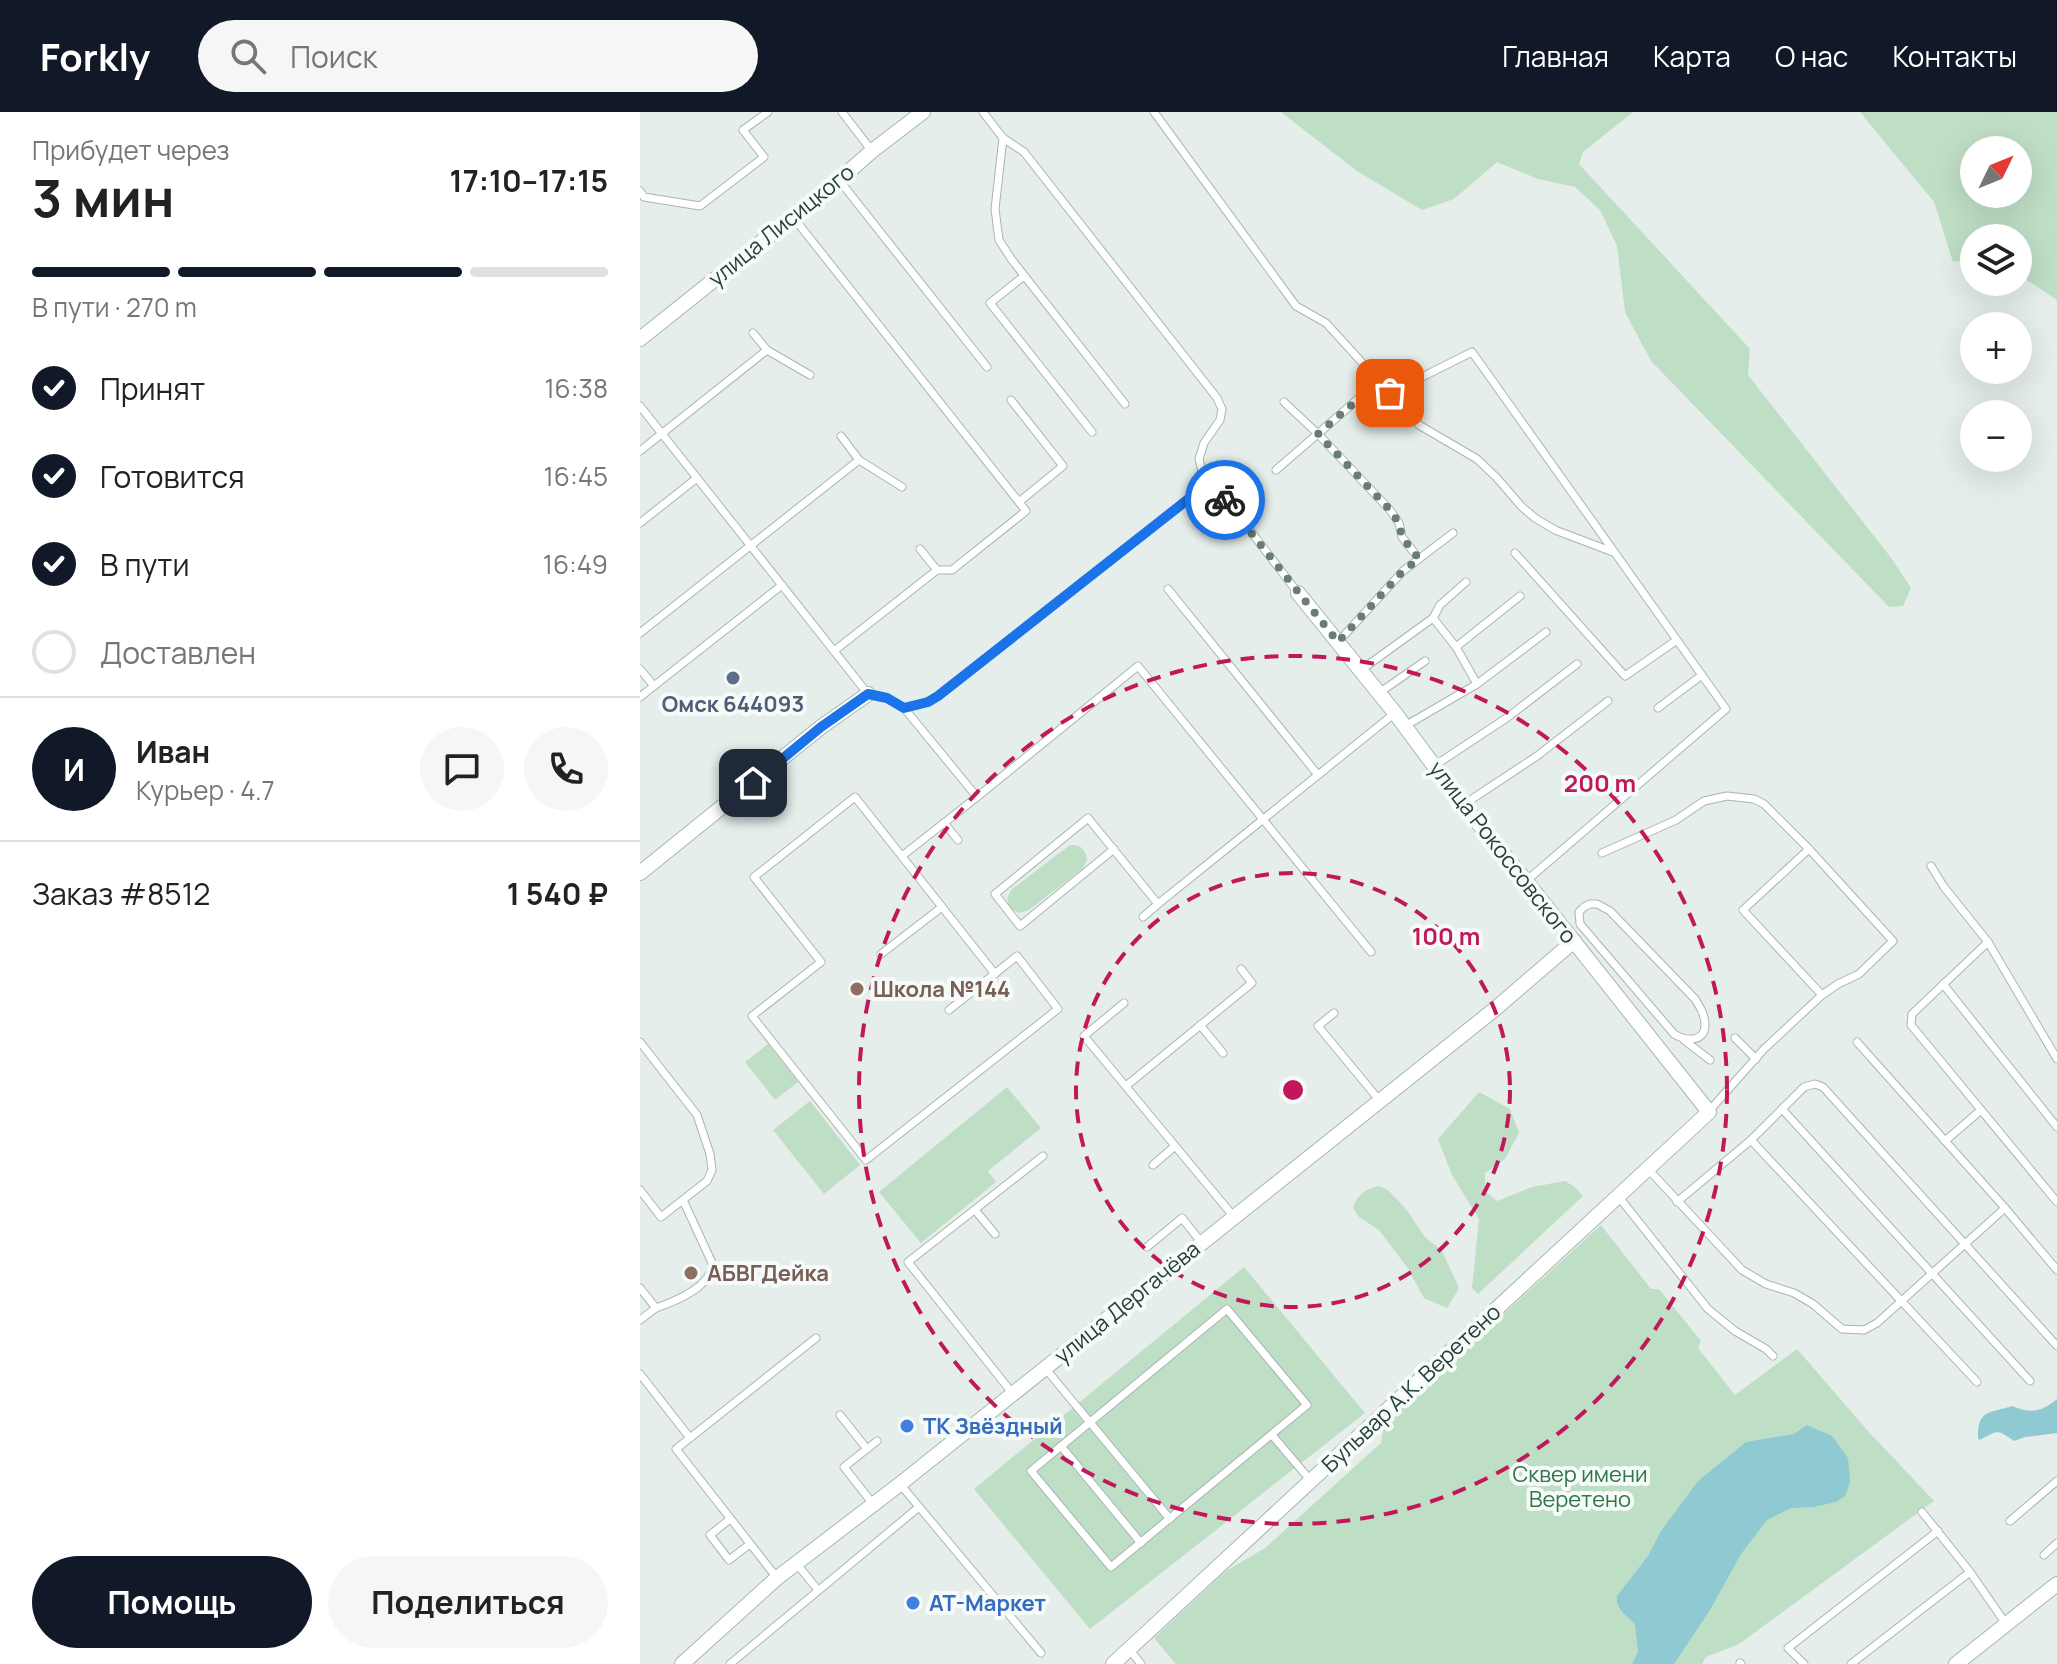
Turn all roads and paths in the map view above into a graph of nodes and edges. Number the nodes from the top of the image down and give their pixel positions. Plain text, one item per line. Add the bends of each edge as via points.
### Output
1 (768, 112) edge
2 (842, 112) edge
3 (983, 112) edge
4 (1154, 112) edge
5 (918, 114) edge
6 (1003, 138) junction
7 (872, 151) junction
8 (839, 180) junction
9 (640, 191) edge
10 (793, 217) junction
11 (1024, 276) junction
12 (753, 333) dead end
13 (640, 339) edge
14 (767, 350) junction
15 (987, 367) dead end
16 (1388, 373) dead end
17 (810, 375) dead end
18 (1379, 381) junction
19 (1390, 393) junction
20 (1011, 400) dead end
21 (1284, 402) dead end
22 (1125, 404) dead end
23 (640, 406) edge
24 (1092, 432) dead end
25 (662, 433) junction
26 (1318, 434) junction
27 (841, 436) dead end
28 (640, 451) edge
29 (859, 460) junction
30 (1276, 470) dead end
31 (697, 478) junction
32 (1210, 482) junction
33 (902, 487) dead end
34 (1019, 502) junction
35 (640, 523) edge
36 (1453, 533) dead end
37 (750, 546) junction
38 (920, 549) dead end
39 (1615, 552) junction
40 (1515, 553) dead end
41 (1419, 559) junction
42 (937, 570) junction
43 (1466, 582) dead end
44 (782, 585) junction
45 (1168, 589) dead end
46 (1298, 593) joint
47 (1520, 596) dead end
48 (1433, 618) junction
49 (1546, 632) dead end
50 (640, 633) edge
51 (1677, 640) junction
52 (1338, 642) junction
53 (1456, 647) junction
54 (834, 651) junction
55 (1425, 661) dead end
56 (1577, 664) dead end
57 (640, 669) edge
58 (1361, 670) junction
59 (1702, 675) junction
60 (1477, 684) junction
61 (654, 686) junction
62 (1379, 693) junction
63 (868, 694) junction
64 (640, 697) edge
65 (1608, 701) dead end
66 (904, 708) junction
67 (1658, 708) dead end
68 (1395, 713) junction
69 (1405, 726) junction
70 (1434, 766) junction
71 (1318, 775) junction
72 (977, 797) junction
73 (1463, 805) junction
74 (1263, 820) junction
75 (944, 823) junction
76 (958, 840) dead end
77 (1114, 849) junction
78 (1809, 849) junction
79 (1602, 853) dead end
80 (902, 856) junction
81 (1931, 866) dead end
82 (640, 873) edge
83 (1526, 881) junction
84 (1158, 904) junction
85 (942, 907) junction
86 (1143, 917) dead end
87 (1580, 924) junction
88 (1571, 938) junction
89 (1988, 942) junction
90 (1371, 952) dead end
91 (881, 954) dead end
92 (1241, 969) dead end
93 (995, 974) junction
94 (1943, 984) junction
95 (1822, 995) junction
96 (1124, 1003) dead end
97 (949, 1010) dead end
98 (1334, 1013) dead end
99 (1200, 1025) junction
100 (1735, 1038) dead end
101 (1682, 1039) junction
102 (640, 1042) edge
103 (1857, 1042) dead end
104 (1223, 1053) dead end
105 (1756, 1059) junction
106 (2057, 1059) edge
107 (1710, 1060) dead end
108 (1126, 1086) junction
109 (1380, 1101) junction
110 (1782, 1109) junction
111 (1981, 1110) junction
112 (1709, 1112) junction
113 (2057, 1127) edge
114 (1751, 1140) junction
115 (1945, 1141) junction
116 (1175, 1146) junction
117 (1043, 1156) dead end
118 (1153, 1165) dead end
119 (1648, 1169) junction
120 (640, 1190) edge
121 (1618, 1196) junction
122 (683, 1200) junction
123 (1677, 1202) junction
124 (2057, 1202) edge
125 (2005, 1208) junction
126 (975, 1210) junction
127 (1234, 1217) junction
128 (995, 1234) dead end
129 (1201, 1242) junction
130 (1965, 1244) junction
131 (1147, 1247) dead end
132 (2057, 1270) edge
133 (1932, 1274) junction
134 (640, 1288) edge
135 (1901, 1301) junction
136 (656, 1308) junction
137 (640, 1320) edge
138 (816, 1338) dead end
139 (2057, 1346) edge
140 (1773, 1356) dead end
141 (1045, 1368) junction
142 (640, 1374) edge
143 (2030, 1381) dead end
144 (1977, 1382) dead end
145 (1013, 1394) junction
146 (840, 1415) dead end
147 (1089, 1422) junction
148 (1272, 1435) junction
149 (690, 1438) junction
150 (877, 1441) dead end
151 (1061, 1446) junction
152 (867, 1449) junction
153 (1311, 1481) junction
154 (2057, 1481) edge
155 (900, 1484) junction
156 (873, 1504) junction
157 (919, 1507) junction
158 (1922, 1512) dead end
159 (730, 1519) junction
160 (1170, 1519) junction
161 (2010, 1521) dead end
162 (1938, 1531) junction
163 (1141, 1543) junction
164 (2057, 1543) edge
165 (750, 1544) junction
166 (2044, 1555) dead end
167 (796, 1563) junction
168 (1970, 1572) junction
169 (777, 1578) junction
170 (2057, 1584) edge
171 (818, 1590) junction
172 (2006, 1624) junction
173 (1129, 1649) junction
174 (1041, 1653) dead end
175 (682, 1664) edge
176 (730, 1664) edge
177 (1113, 1664) edge
178 (1141, 1664) edge
179 (1804, 1664) edge
180 (1851, 1664) edge
181 (1956, 1664) edge

1 - 9 lane via 743,130 764,157 700,206 644,197
2 - 7 lane
3 - 6 lane
4 - 18 lane via 1296,306 1326,323
5 - 7 street, улица Лисицкого
6 - 11 lane via 995,209 999,240
6 - 32 lane via 1024,152 1217,398 1220,420 1199,459
7 - 8 street, улица Лисицкого
8 - 10 street, улица Лисицкого
8 - 15 lane
10 - 13 street, улица Лисицкого
10 - 34 lane
11 - 22 lane
11 - 24 lane via 990,303
12 - 14 lane
14 - 17 lane
14 - 25 lane
16 - 18 lane
18 - 19 lane
18 - 26 lane
19 - 39 lane via 1419,425 1477,459 1535,518
19 - 39 lane via 1472,352
20 - 34 lane via 1063,466
21 - 26 lane
23 - 25 lane
25 - 28 lane
25 - 31 lane
26 - 30 lane
26 - 41 lane via 1390,510
27 - 29 lane
29 - 33 lane
29 - 37 lane
31 - 35 lane
31 - 37 lane
32 - 46 lane
32 - 66 lane via 938,696
34 - 42 lane via 1026,511 952,570
36 - 41 lane
37 - 44 lane
37 - 50 lane
38 - 42 lane
39 - 51 lane
40 - 51 lane via 1625,676
41 - 52 lane
42 - 54 lane
43 - 48 lane
44 - 54 lane
44 - 61 lane
45 - 71 lane
46 - 52 street, улица Рокоссовского
47 - 53 lane
48 - 53 lane
48 - 58 lane
49 - 60 lane
51 - 59 lane
52 - 58 street, улица Рокоссовского
53 - 60 lane
54 - 63 lane
55 - 62 lane
56 - 70 lane
57 - 61 lane
58 - 62 street, улица Рокоссовского
59 - 67 lane
59 - 83 lane via 1726,709
60 - 69 lane
61 - 64 lane
62 - 68 street, улица Рокоссовского
63 - 66 lane
63 - 82 street
65 - 73 lane
66 - 72 lane
68 - 69 street, улица Рокоссовского
68 - 71 lane
69 - 70 street, улица Рокоссовского
70 - 73 street, улица Рокоссовского
71 - 74 lane
72 - 74 lane via 1138,666
72 - 75 lane
73 - 83 street, улица Рокоссовского
74 - 84 lane
74 - 90 lane
75 - 76 lane
75 - 80 lane
77 - 77 lane via 1088,818 995,894 1020,926
77 - 84 lane
78 - 79 lane via 1764,804 1738,796 1704,801 1676,820
78 - 95 lane via 1743,910
78 - 95 lane via 1893,941 1859,974
80 - 85 lane
80 - 93 lane via 855,797 754,877 821,962 752,1016 866,1160 1058,1009 1017,956
81 - 89 lane
83 - 88 street, улица Рокоссовского
84 - 86 lane
85 - 91 lane
85 - 93 lane
87 - 88 lane
87 - 101 lane
87 - 101 lane via 1579,912 1590,904 1610,911 1695,999 1705,1030 1699,1037
88 - 109 street, улица Дергачёва via 1495,1009
88 - 112 street, улица Рокоссовского
89 - 94 lane
89 - 106 lane
92 - 99 lane via 1252,983
93 - 97 lane
94 - 111 lane via 1912,1014 1911,1025
94 - 113 lane
95 - 105 lane
96 - 108 lane via 1084,1036
98 - 109 lane via 1318,1026
99 - 104 lane
99 - 108 lane
100 - 105 lane
101 - 107 lane
102 - 122 lane via 697,1115 710,1154 707,1181
103 - 115 lane
105 - 112 lane
108 - 116 lane
109 - 127 street, улица Дергачёва
110 - 114 lane
110 - 130 lane via 1804,1087 1823,1087
110 - 133 lane
111 - 115 lane
111 - 124 lane
112 - 119 street, Бульвар А.К. Веретено
114 - 123 lane
114 - 135 lane
115 - 125 lane
116 - 118 lane
116 - 127 lane
117 - 126 lane
119 - 121 street, Бульвар А.К. Веретено
119 - 123 lane
120 - 122 lane via 661,1217
121 - 140 lane via 1708,1309
121 - 153 street, Бульвар А.К. Веретено
122 - 136 lane via 712,1272 683,1298
123 - 135 lane via 1742,1270 1813,1304 1842,1329 1864,1330
125 - 130 lane
125 - 132 lane
126 - 128 lane
126 - 145 lane via 908,1262
127 - 129 street, улица Дергачёва
129 - 131 lane via 1182,1218
129 - 141 street, улица Дергачёва
130 - 133 lane
130 - 139 lane
133 - 135 lane
133 - 143 lane
134 - 136 lane
135 - 144 lane
136 - 137 lane
138 - 149 lane
141 - 145 street, улица Дергачёва
141 - 147 lane
142 - 149 lane
145 - 155 street, улица Дергачёва
146 - 152 lane
147 - 148 lane via 1227,1309 1307,1405
147 - 151 lane
147 - 160 lane
148 - 153 lane
148 - 160 lane
149 - 159 lane via 676,1449
150 - 152 lane
151 - 163 lane
151 - 163 lane via 1031,1471 1111,1567
152 - 156 lane via 844,1467
153 - 173 street, Бульвар А.К. Веретено
154 - 161 lane
155 - 156 street, улица Дергачёва
155 - 157 lane
156 - 167 street, улица Дергачёва
157 - 171 lane
157 - 174 lane
158 - 162 lane
159 - 165 lane
159 - 165 lane via 710,1535 729,1560
160 - 163 lane
162 - 168 lane
162 - 179 lane via 1788,1648
164 - 166 lane
165 - 169 lane
167 - 169 street, улица Дергачёва
167 - 171 lane
168 - 172 lane
168 - 180 lane
169 - 175 street, улица Дергачёва
170 - 172 street
171 - 176 lane
172 - 181 street
173 - 177 street, Бульвар А.К. Веретено
173 - 178 lane

